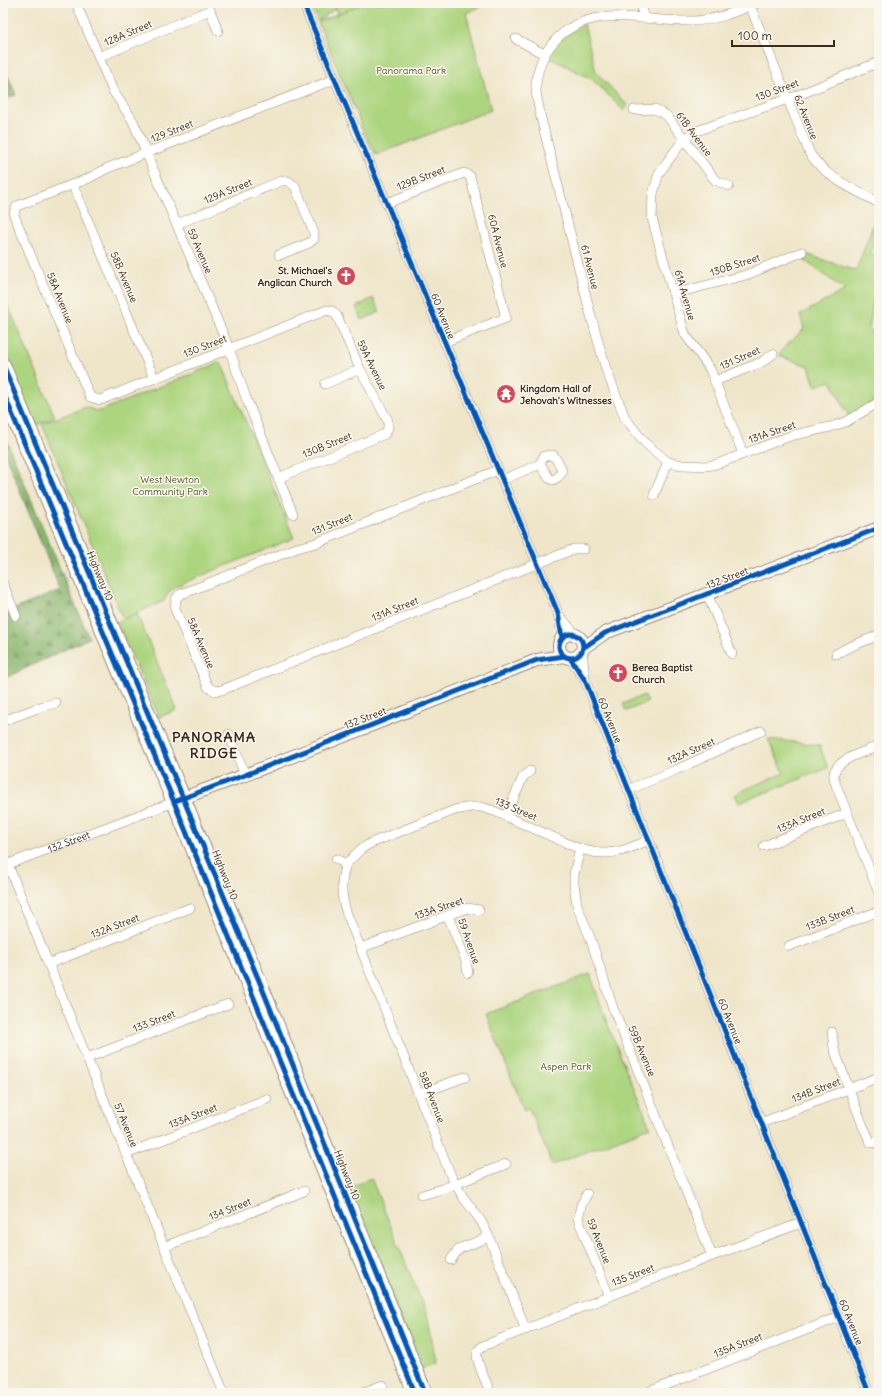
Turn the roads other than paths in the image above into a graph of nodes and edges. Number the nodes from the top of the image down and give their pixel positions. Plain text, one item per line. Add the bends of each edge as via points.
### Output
1 (76, 3) edge
2 (303, 3) edge
3 (643, 3) edge
4 (752, 4) edge
5 (642, 18) junction
6 (218, 31) dead end
7 (516, 39) dead end
8 (544, 54) junction
9 (99, 57) junction
10 (879, 62) edge
11 (335, 79) junction
12 (787, 99) junction
13 (634, 110) dead end
14 (684, 139) junction
15 (146, 152) junction
16 (464, 173) joint
17 (73, 185) junction
18 (729, 186) dead end
19 (387, 203) junction
20 (879, 203) edge
21 (18, 206) joint
22 (176, 224) junction
23 (802, 252) dead end
24 (279, 255) dead end
25 (673, 294) junction
26 (327, 310) joint
27 (444, 342) junction
28 (229, 348) junction
29 (773, 354) dead end
30 (3, 366) edge
31 (360, 369) junction
32 (154, 378) junction
33 (715, 381) junction
34 (324, 384) dead end
35 (3, 392) edge
36 (90, 397) joint
37 (879, 402) edge
38 (385, 434) joint
39 (743, 454) junction
40 (668, 462) junction
41 (540, 464) dead end
42 (498, 470) junction
43 (278, 478) junction
44 (502, 480) junction
45 (654, 495) dead end
46 (292, 514) dead end
47 (879, 528) edge
48 (584, 549) dead end
49 (537, 563) junction
50 (3, 584) edge
51 (707, 594) junction
52 (176, 599) joint
53 (558, 613) junction
54 (16, 616) dead end
55 (605, 633) junction
56 (576, 635) junction
57 (879, 635) edge
58 (561, 639) junction
59 (583, 650) junction
60 (732, 654) dead end
61 (836, 654) dead end
62 (567, 657) junction
63 (537, 660) junction
64 (585, 680) junction
65 (215, 691) joint
66 (56, 703) dead end
67 (3, 721) edge
68 (761, 731) dead end
69 (229, 734) dead end
70 (879, 746) edge
71 (530, 771) dead end
72 (245, 775) junction
73 (628, 790) junction
74 (179, 800) junction
75 (847, 813) junction
76 (506, 816) junction
77 (649, 840) junction
78 (764, 846) dead end
79 (580, 849) junction
80 (336, 859) dead end
81 (346, 864) junction
82 (5, 866) edge
83 (879, 893) edge
84 (190, 908) dead end
85 (479, 910) dead end
86 (879, 911) edge
87 (448, 916) junction
88 (789, 946) dead end
89 (361, 948) junction
90 (48, 964) junction
91 (468, 973) dead end
92 (228, 1004) dead end
93 (832, 1032) dead end
94 (87, 1058) junction
95 (465, 1077) dead end
96 (879, 1077) edge
97 (848, 1089) junction
98 (419, 1094) junction
99 (267, 1099) dead end
100 (761, 1122) junction
101 (879, 1142) edge
102 (126, 1154) junction
103 (506, 1164) dead end
104 (455, 1184) junction
105 (304, 1191) dead end
106 (587, 1194) dead end
107 (422, 1195) dead end
108 (801, 1223) junction
109 (489, 1237) junction
110 (164, 1247) junction
111 (712, 1256) junction
112 (451, 1260) dead end
113 (609, 1296) junction
114 (839, 1317) junction
115 (526, 1330) junction
116 (383, 1385) dead end
117 (224, 1393) edge
118 (362, 1393) edge
119 (415, 1393) edge
120 (425, 1393) edge
121 (491, 1393) edge
122 (646, 1393) edge
123 (869, 1393) edge

1 - 9 street, 59 Avenue
2 - 11 street, 60 Avenue
3 - 5 street
4 - 5 street via 718,18 690,21
4 - 12 street, 62 Avenue
5 - 8 street via 609,16 582,22 566,29
6 - 9 street, 128A Street via 210,10
7 - 8 street
8 - 40 street, 61 Avenue via 536,86 540,114 606,369 625,418 645,443
9 - 15 street, 59 Avenue via 113,91 133,121
10 - 12 street, 130 Street
11 - 15 street, 129 Street
11 - 19 street, 60 Avenue
12 - 14 street, 130 Street via 694,132
12 - 20 street, 62 Avenue via 810,154 822,170
13 - 14 street, 61B Avenue via 655,109 667,116
14 - 18 street, 61B Avenue via 715,180
14 - 25 street, 61A Avenue via 659,173 653,194 652,218
15 - 17 street, 129 Street
15 - 22 street, 59 Avenue
16 - 19 street, 129B Street
16 - 27 street, 60A Avenue via 470,176 506,318
17 - 21 street, 129 Street
17 - 32 street, 58B Avenue
19 - 27 street, 60 Avenue
21 - 36 street, 58A Avenue via 14,215
22 - 24 street, 129A Street via 281,181 288,181 295,186 314,233 314,239
22 - 28 street, 59 Avenue
23 - 25 street, 130B Street via 746,275
25 - 33 street, 61A Avenue via 686,334 710,368
26 - 28 street, 130 Street
26 - 31 street, 59A Avenue via 337,316
27 - 42 street, 60 Avenue
28 - 32 street, 130 Street
28 - 43 street, 59 Avenue
29 - 33 street, 131 Street via 762,362
30 - 74 highway, Highway 10
31 - 34 street
31 - 38 street, 59A Avenue via 388,422
32 - 36 street, 130 Street via 100,400
33 - 39 street, 61A Avenue
35 - 74 highway, Highway 10
37 - 39 street, 131A Street via 830,428 790,436
38 - 43 street, 130B Street
39 - 40 street, 131A Street via 708,466
40 - 45 street
41 - 44 street
42 - 44 street, 60 Avenue
42 - 52 street, 131 Street via 179,595
43 - 46 street, 59 Avenue
44 - 49 street, 60 Avenue
47 - 51 main road, 132 Street
48 - 49 street, 131A Street via 574,548
49 - 53 street, 60 Avenue
49 - 65 street, 131A Street
50 - 54 street
51 - 55 main road, 132 Street
51 - 60 street
52 - 65 street, 58A Avenue via 175,609 190,646 208,687
53 - 56 street, 60 Avenue
53 - 58 street, 60 Avenue
55 - 56 main road, 132 Street
55 - 59 main road, 132 Street
56 - 58 main road via 568,634
56 - 59 main road via 582,640
57 - 61 street
58 - 62 main road via 560,651
58 - 63 main road, 132 Street
59 - 62 main road via 577,657
59 - 64 street, 60 Avenue
62 - 63 main road, 132 Street
62 - 64 street, 60 Avenue
63 - 72 main road, 132 Street
64 - 73 street, 60 Avenue
66 - 67 street
68 - 73 street, 132A Street
69 - 72 street
70 - 75 street via 845,760 834,771 836,785
71 - 76 street via 523,777
72 - 74 main road, 132 Street
73 - 77 street, 60 Avenue
74 - 82 street, 132 Street
74 - 119 highway, Highway 10
74 - 120 highway, Highway 10 via 275,1020
75 - 78 street, 133A Street
75 - 83 street
76 - 79 street, 133 Street
76 - 81 street, 133 Street via 481,807 460,809 371,844 361,849
77 - 79 street, 133 Street via 622,851 601,854
77 - 100 street, 60 Avenue
79 - 111 street, 59B Avenue via 574,874 577,905 613,1008
80 - 81 street
81 - 89 street, 58B Avenue via 342,884 344,901
82 - 90 street, 57 Avenue
84 - 90 street, 132A Street
85 - 87 street, 133A Street via 467,908
86 - 88 street, 133B Street
87 - 89 street, 133A Street
87 - 91 street, 59 Avenue via 466,961
89 - 98 street, 58B Avenue
90 - 94 street, 57 Avenue
92 - 94 street, 133 Street
93 - 97 street via 834,1049
94 - 102 street, 57 Avenue
95 - 98 street
96 - 97 street, 134B Street
97 - 100 street, 134B Street
97 - 101 street via 871,1142
98 - 104 street, 58B Avenue
99 - 102 street, 133A Street
100 - 108 street, 60 Avenue
102 - 110 street, 57 Avenue
103 - 104 street
104 - 107 street
104 - 109 street, 58B Avenue
105 - 110 street, 134 Street
106 - 113 street, 59 Avenue via 580,1205 578,1219
108 - 111 street, 135 Street
108 - 114 street, 60 Avenue
109 - 112 street via 461,1248
109 - 115 street, 58B Avenue
110 - 117 street, 57 Avenue
111 - 113 street, 135 Street
113 - 115 street, 135 Street
114 - 122 street, 135A Street
114 - 123 street, 60 Avenue
115 - 121 street, 135 Street via 483,1346 479,1350 477,1354 480,1366
116 - 118 street

